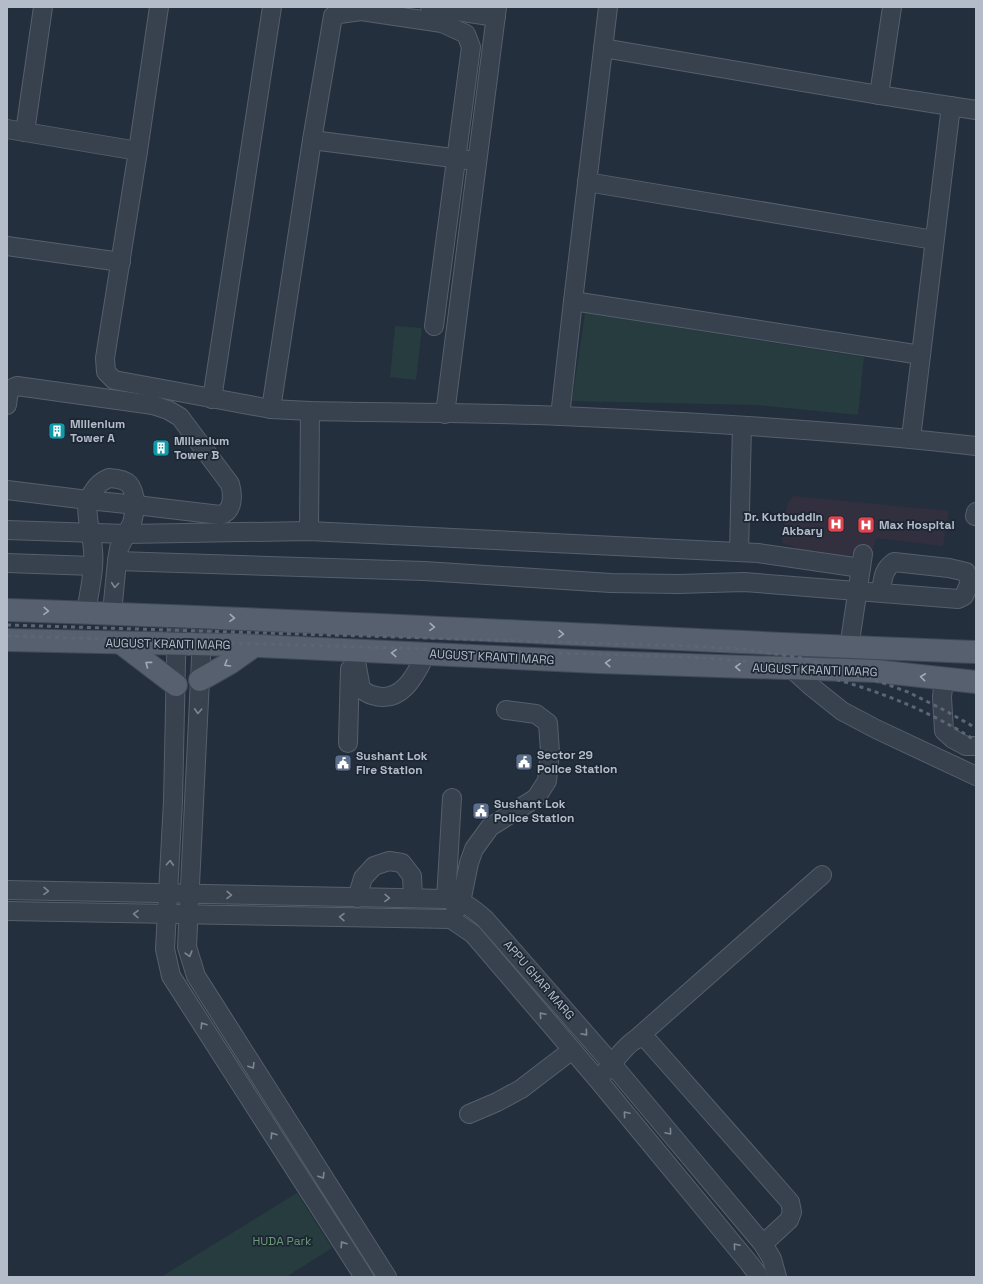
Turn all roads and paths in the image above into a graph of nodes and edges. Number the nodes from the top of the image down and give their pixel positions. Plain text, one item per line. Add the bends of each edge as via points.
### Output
1 (43, 7) edge
2 (158, 7) edge
3 (272, 7) edge
4 (430, 7) edge
5 (608, 7) edge
6 (892, 7) edge
7 (496, 12) edge
8 (334, 13) edge
9 (603, 48) junction
10 (879, 95) junction
11 (951, 106) junction
12 (976, 110) edge
13 (7, 129) edge
14 (25, 132) junction
15 (312, 140) junction
16 (138, 150) junction
17 (457, 159) junction
18 (478, 161) junction
19 (587, 182) junction
20 (934, 240) junction
21 (7, 246) edge
22 (121, 262) junction
23 (573, 301) junction
24 (434, 326) dead end
25 (921, 355) junction
26 (212, 399) junction
27 (7, 405) edge
28 (271, 409) junction
29 (310, 411) junction
30 (445, 414) junction
31 (560, 416) junction
32 (742, 426) junction
33 (911, 438) junction
34 (976, 446) edge
35 (7, 490) edge
36 (88, 500) junction
37 (136, 505) junction
38 (7, 530) edge
39 (309, 531) junction
40 (90, 534) junction
41 (126, 534) junction
42 (739, 552) junction
43 (117, 561) junction
44 (7, 563) edge
45 (93, 566) junction
46 (856, 591) junction
47 (881, 593) dead end
48 (7, 610) edge
49 (86, 612) junction
50 (112, 613) junction
51 (177, 615) junction
52 (203, 617) junction
53 (7, 640) edge
54 (121, 643) junction
55 (177, 645) junction
56 (201, 645) junction
57 (254, 646) junction
58 (849, 648) junction
59 (354, 651) junction
60 (976, 652) edge
61 (426, 654) junction
62 (792, 669) junction
63 (944, 679) junction
64 (200, 680) junction
65 (976, 682) edge
66 (176, 685) junction
67 (506, 710) dead end
68 (348, 743) dead end
69 (976, 746) edge
70 (976, 776) edge
71 (452, 798) dead end
72 (822, 875) dead end
73 (7, 890) edge
74 (168, 894) junction
75 (190, 894) junction
76 (357, 898) junction
77 (414, 898) junction
78 (454, 900) junction
79 (7, 911) edge
80 (167, 914) junction
81 (188, 915) junction
82 (450, 919) junction
83 (635, 1040) junction
84 (572, 1050) junction
85 (612, 1064) junction
86 (598, 1080) junction
87 (469, 1114) dead end
88 (763, 1244) junction
89 (759, 1276) edge
90 (364, 1277) edge
91 (387, 1277) edge
92 (777, 1277) edge

1 - 14 street
2 - 16 street
3 - 26 street
4 - 7 street
5 - 9 street
6 - 10 street
7 - 18 street
8 - 15 street
8 - 17 street via 333,16 361,11 442,23 466,34 472,47
9 - 10 street
9 - 19 street
10 - 11 street
11 - 12 street
11 - 20 street
13 - 14 street
14 - 16 street
15 - 17 street
15 - 28 street
16 - 22 street
17 - 18 street
17 - 24 street
18 - 30 street
19 - 20 street
19 - 23 street
20 - 25 street
21 - 22 street
22 - 26 street via 105,358 106,372 114,380
23 - 25 street
23 - 31 street
25 - 33 street
26 - 28 street
27 - 37 street via 10,390 17,386 153,405 168,410 180,417 222,472 233,492 232,503 227,513 220,515
28 - 29 street
29 - 30 street
29 - 39 street
30 - 31 street
31 - 32 street
32 - 33 street
32 - 42 street
33 - 34 street
35 - 36 street
36 - 37 street
36 - 37 street via 101,481 117,478 126,480 130,485 135,493
36 - 40 street via 86,509
37 - 41 street via 132,523
38 - 40 street
39 - 41 street
39 - 42 street
40 - 41 street
40 - 45 street
41 - 43 street
42 - 46 street via 862,561
43 - 46 street via 424,571 611,583 744,582
43 -> 50 street
44 - 45 street
45 - 49 street
46 - 47 street
46 - 58 street
48 -> 49 main road, AUGUST KRANTI MARG
49 - 50 main road, AUGUST KRANTI MARG
50 - 51 main road, AUGUST KRANTI MARG
51 - 52 main road, AUGUST KRANTI MARG
51 - 55 street
52 - 56 street
52 -> 58 main road, AUGUST KRANTI MARG
53 - 54 main road, AUGUST KRANTI MARG
54 - 55 main road, AUGUST KRANTI MARG
66 -> 54 main road
55 - 56 main road, AUGUST KRANTI MARG
55 - 66 street
56 - 57 main road, AUGUST KRANTI MARG
56 - 64 street
57 - 59 main road, AUGUST KRANTI MARG
57 -> 64 main road
58 - 60 main road, AUGUST KRANTI MARG
61 -> 59 main road, AUGUST KRANTI MARG
59 - 61 street via 361,689 371,695 381,696 394,695 406,688
59 - 68 street
62 -> 61 main road, AUGUST KRANTI MARG
63 -> 62 main road, AUGUST KRANTI MARG via 875,671
62 - 70 street via 842,711
63 - 65 main road, AUGUST KRANTI MARG
63 - 69 street via 944,731 966,746
64 -> 75 street
74 -> 66 street
67 - 78 street via 536,714 548,723 550,752 547,781 536,798 490,827 474,849
71 - 78 street
72 - 83 street
73 -> 74 street
74 - 75 street
74 - 80 street
75 -> 76 street
75 - 81 street
76 -> 77 street
76 - 77 street via 363,878 374,866 389,861 402,863 412,876
77 - 78 street
78 - 82 street
78 -> 85 street, APPU GHAR MARG via 476,911 485,919
80 -> 79 street
80 - 81 street
90 -> 80 street via 171,976 165,949
82 -> 81 street
81 -> 91 street via 187,947 196,976
84 -> 82 street, APPU GHAR MARG via 473,934
83 - 85 street
83 - 88 street via 640,1038 649,1042 790,1202 792,1212 789,1220
84 - 86 street, APPU GHAR MARG
84 - 87 street via 521,1089
85 - 86 street
85 -> 88 street, APPU GHAR MARG
89 -> 86 street, APPU GHAR MARG
88 - 92 street, APPU GHAR MARG via 772,1259

